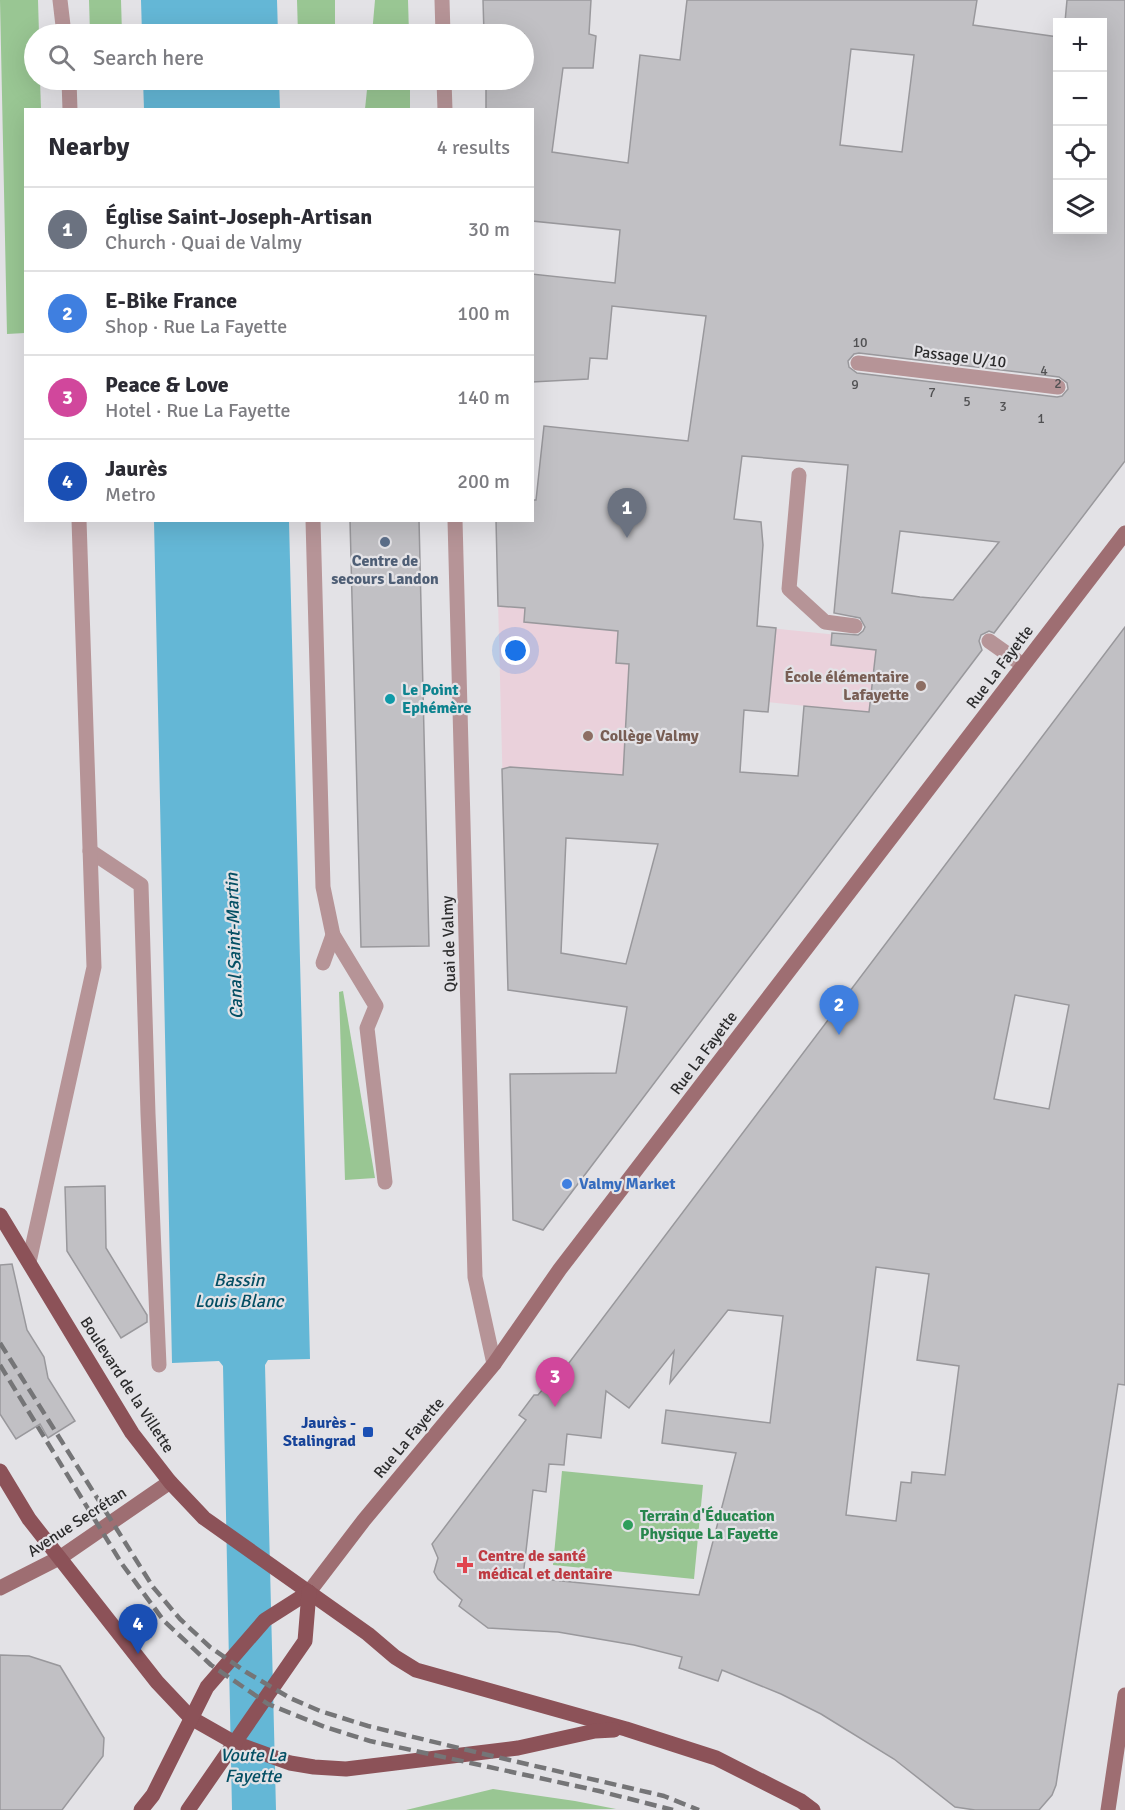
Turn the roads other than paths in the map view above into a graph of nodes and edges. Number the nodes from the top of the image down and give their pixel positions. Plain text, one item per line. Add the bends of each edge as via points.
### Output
1 (60, 0) edge
2 (442, 0) edge
3 (63, 24) edge
4 (443, 24) edge
5 (69, 90) edge
6 (444, 90) edge
7 (70, 108) edge
8 (445, 108) edge
9 (858, 363) dead end
10 (1058, 387) dead end
11 (799, 475) dead end
12 (79, 522) edge
13 (313, 522) edge
14 (455, 522) edge
15 (1125, 533) edge
16 (855, 626) dead end
17 (989, 641) dead end
18 (1023, 665) junction
19 (90, 851) junction
20 (333, 935) junction
21 (323, 963) dead end
22 (385, 1182) dead end
23 (0, 1215) edge
24 (29, 1262) junction
25 (494, 1364) junction
26 (159, 1365) dead end
27 (0, 1472) edge
28 (170, 1482) junction
29 (61, 1557) junction
30 (0, 1588) edge
31 (309, 1592) junction
32 (1125, 1695) edge
33 (191, 1718) junction
34 (1123, 1724) edge
35 (626, 1729) junction
36 (236, 1743) junction
37 (141, 1810) edge
38 (188, 1810) edge
39 (813, 1810) edge
40 (1108, 1810) edge

1 - 3 street
2 - 4 street
5 - 7 street
6 - 8 street
9 - 10 street, Passage U/10
11 - 16 street via 789,589 825,622
12 - 19 street
13 - 20 street via 323,887
14 - 25 street, Quai de Valmy via 475,1277
15 - 18 main road, Rue La Fayette
17 - 18 street
18 - 25 main road, Rue La Fayette via 560,1269
19 - 24 street via 94,967
19 - 26 street via 141,885
20 - 21 street
20 - 22 street via 376,1006 368,1028
23 - 24 main road, Boulevard de la Villette
24 - 28 main road, Boulevard de la Villette via 132,1433
25 - 31 main road, Rue La Fayette
27 - 29 main road via 29,1519
28 - 29 main road, Avenue Secrétan
28 - 31 main road, Boulevard de la Villette via 204,1518
29 - 30 main road, Avenue Secrétan
29 - 33 main road via 157,1682
31 - 33 main road via 265,1620 207,1687
31 - 35 main road, Boulevard de la Villette via 395,1658 417,1670
31 - 36 main road via 304,1641
32 - 34 main road
33 - 36 main road
33 - 37 main road via 157,1788
34 - 40 main road
35 - 36 main road via 596,1731 518,1748 346,1769 290,1762
35 - 39 main road, Boulevard de la Villette via 716,1758
36 - 38 main road

